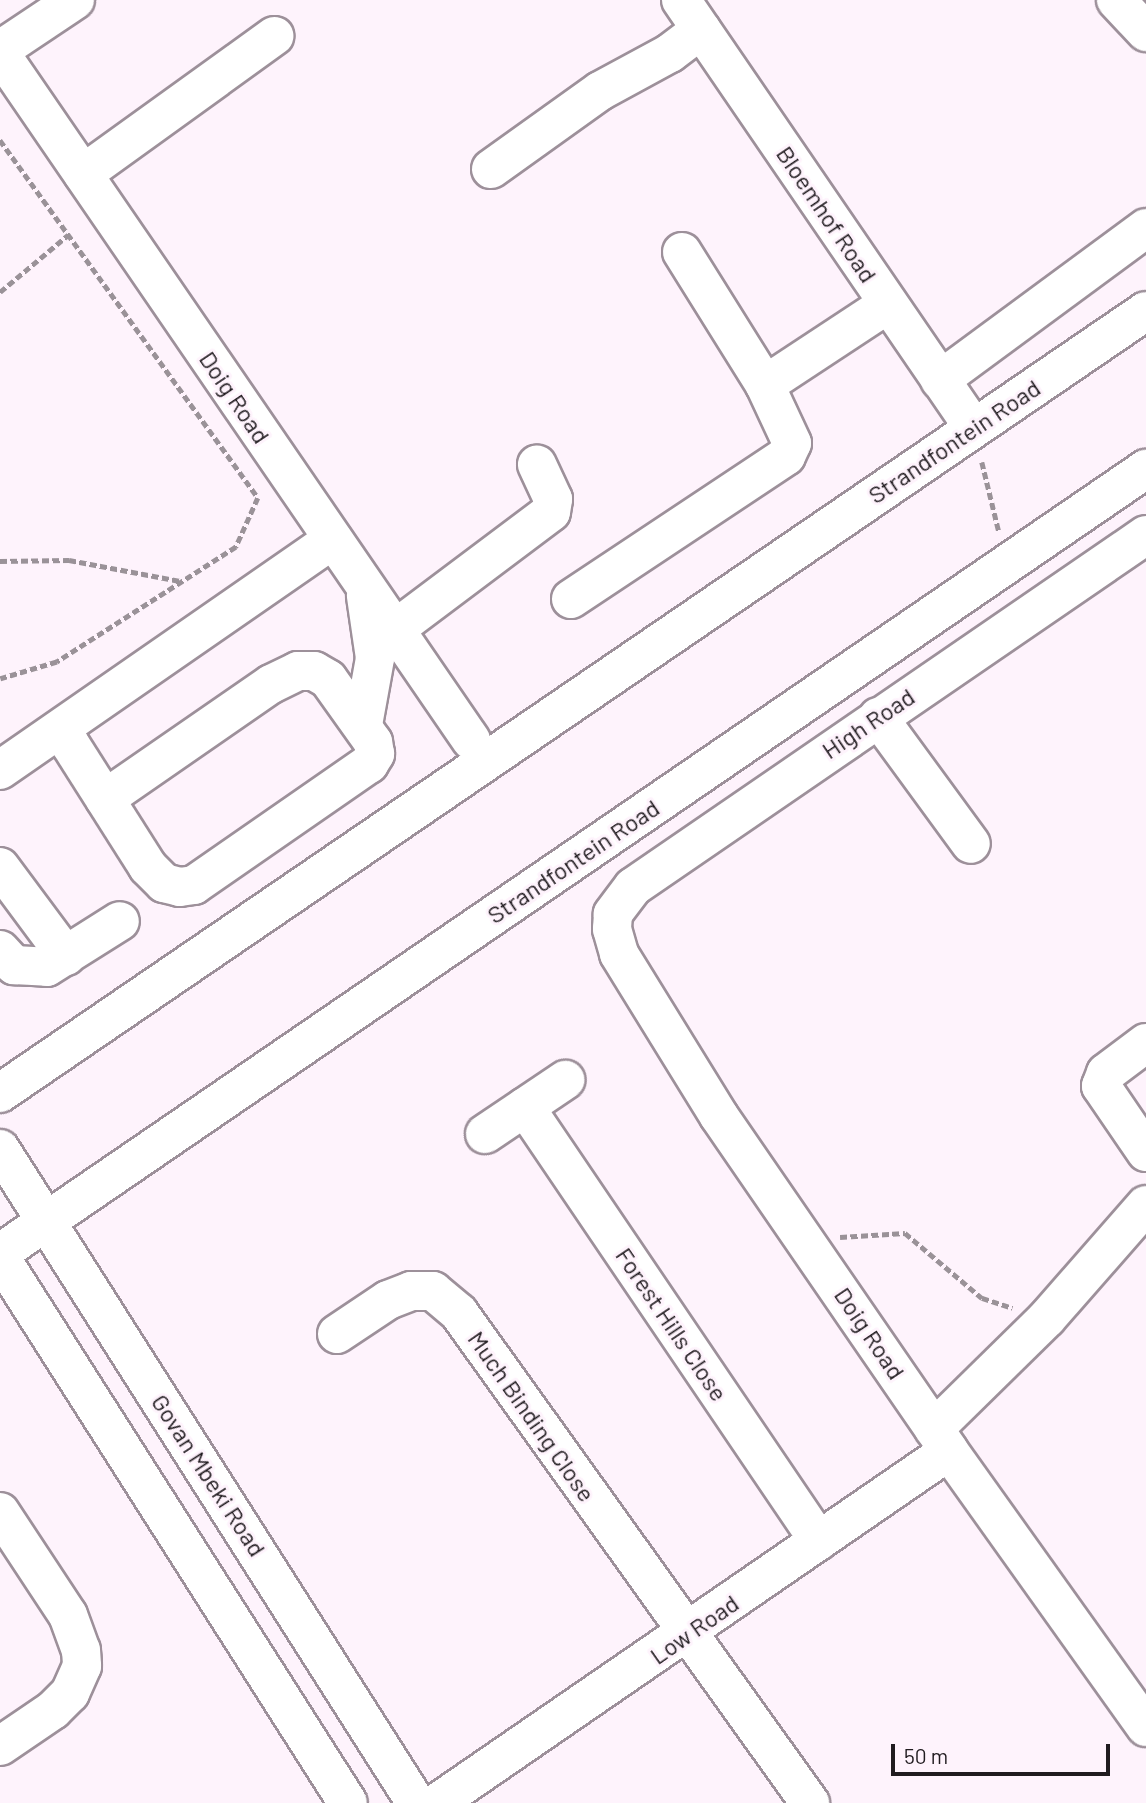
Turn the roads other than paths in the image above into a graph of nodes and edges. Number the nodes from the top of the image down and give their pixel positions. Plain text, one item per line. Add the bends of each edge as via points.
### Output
1 (75, 0) edge
2 (1116, 0) edge
3 (691, 15) edge
4 (1146, 32) edge
5 (274, 36) dead end
6 (0, 51) edge
7 (491, 169) dead end
8 (83, 174) junction
9 (1146, 228) edge
10 (682, 252) dead end
11 (888, 304) junction
12 (1146, 311) edge
13 (940, 380) junction
14 (765, 385) junction
15 (973, 428) junction
16 (537, 464) dead end
17 (1146, 469) edge
18 (1146, 535) edge
19 (333, 539) junction
20 (365, 586) junction
21 (571, 599) dead end
22 (394, 630) junction
23 (878, 717) junction
24 (363, 725) junction
25 (62, 729) junction
26 (471, 740) dead end
27 (0, 770) edge
28 (105, 799) junction
29 (971, 844) dead end
30 (0, 867) edge
31 (120, 921) dead end
32 (612, 929) joint
33 (0, 950) edge
34 (66, 957) junction
35 (1146, 1043) edge
36 (565, 1080) dead end
37 (0, 1093) edge
38 (525, 1107) junction
39 (485, 1134) dead end
40 (0, 1149) edge
41 (1146, 1152) edge
42 (1146, 1205) edge
43 (47, 1220) junction
44 (0, 1255) edge
45 (337, 1334) dead end
46 (942, 1440) junction
47 (8, 1524) edge
48 (819, 1541) junction
49 (688, 1634) junction
50 (1146, 1727) edge
51 (0, 1746) edge
52 (348, 1803) edge
53 (416, 1803) edge
54 (437, 1803) edge
55 (810, 1803) edge

1 - 6 street
2 - 4 street
3 - 7 street via 670,53 600,91
3 - 11 street, Bloemhof Road
5 - 8 street
6 - 8 street, Doig Road
8 - 19 street, Doig Road
9 - 13 street
10 - 14 street
11 - 13 street, Bloemhof Road
11 - 14 street
12 - 15 street, Strandfontein Road
13 - 15 street, Bloemhof Road
14 - 21 street via 792,443 786,456
15 - 37 street, Strandfontein Road
16 - 22 street via 553,499 551,513
17 - 43 street, Strandfontein Road
18 - 23 street, High Road
19 - 20 street, Doig Road
19 - 25 street
20 - 22 street, Doig Road
20 - 24 street via 375,658
22 - 26 street, Doig Road
23 - 29 street
23 - 32 street, High Road via 633,887 613,914
24 - 28 street via 328,679 314,671 298,671 271,684
24 - 28 street via 375,754 369,764 194,885 172,885 156,875
25 - 27 street
25 - 28 street
30 - 34 street
31 - 34 street
32 - 46 street, Doig Road via 619,954 668,1035
33 - 34 street via 8,961 31,969
35 - 41 street via 1106,1073 1101,1086
36 - 38 street
38 - 39 street
38 - 48 street, Forest Hills Close
40 - 43 street, Govan Mbeki Road
42 - 46 street, Low Road
43 - 44 street, Strandfontein Road
43 - 53 street, Govan Mbeki Road
44 - 52 street
45 - 49 street, Much Binding Close via 388,1300 411,1291 433,1292 459,1312
46 - 48 street, Low Road
46 - 50 street, Doig Road
47 - 51 street via 76,1632 82,1666 70,1693 53,1710
48 - 49 street, Low Road
49 - 54 street, Low Road
49 - 55 street, Much Binding Close

